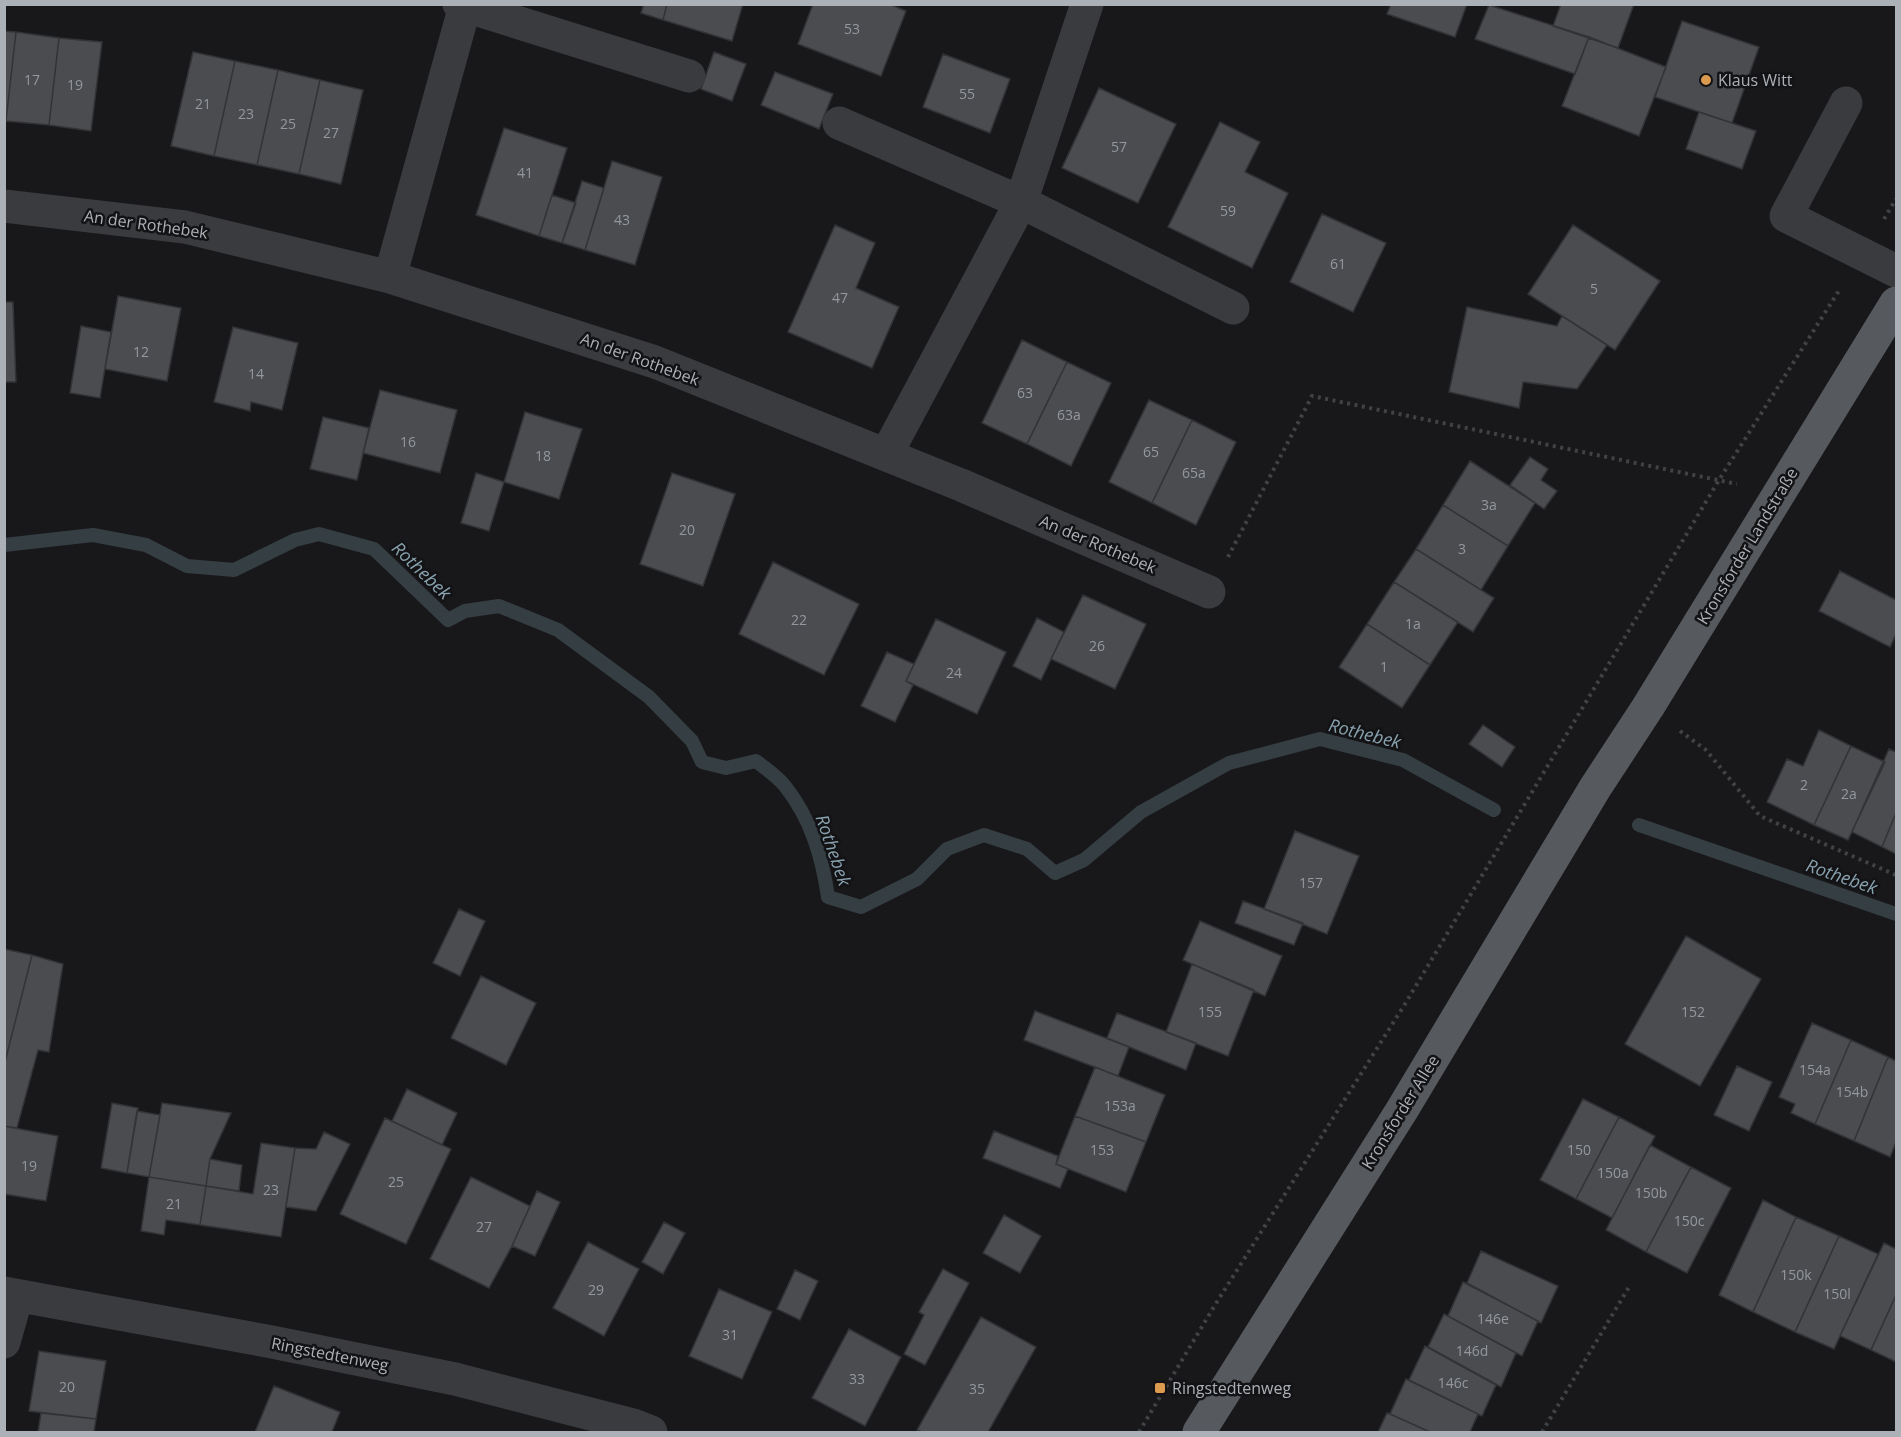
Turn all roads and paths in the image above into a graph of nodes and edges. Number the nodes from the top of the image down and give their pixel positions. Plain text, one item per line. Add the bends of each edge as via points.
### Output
1 (1087, 4) edge
2 (462, 5) edge
3 (689, 76) dead end
4 (1846, 103) dead end
5 (839, 123) dead end
6 (1896, 199) edge
7 (1020, 202) junction
8 (4, 206) edge
9 (1862, 254) junction
10 (1896, 272) edge
11 (390, 277) junction
12 (1896, 303) edge
13 (1233, 308) dead end
14 (886, 455) junction
15 (1719, 480) junction
16 (1779, 493) junction
17 (1209, 592) joint
18 (1648, 707) junction
19 (1595, 788) joint
20 (1896, 875) edge
21 (1629, 1287) dead end
22 (11, 1294) edge
23 (4, 1342) edge
24 (651, 1432) edge
25 (1139, 1432) edge
26 (1199, 1432) edge
27 (1542, 1432) edge

1 - 7 street
2 - 3 street
2 - 11 street
4 - 9 street via 1786,216
5 - 7 street
6 - 9 path
7 - 13 street
7 - 14 street
8 - 11 street, An der Rothebek via 184,227
9 - 10 street
9 - 15 path
11 - 14 street, An der Rothebek via 655,362
12 - 16 main road, Kronsforder Landstraße
14 - 17 street, An der Rothebek
15 - 16 path
15 - 17 path via 1312,396
15 - 25 path via 1405,1004
16 - 18 main road, Kronsforder Landstraße
18 - 19 main road, Kronsforder Landstraße
18 - 20 path via 1706,750 1760,816
19 - 26 main road, Kronsforder Allee via 1402,1110
21 - 27 path
22 - 23 street
22 - 24 street, Ringstedtenweg via 455,1379

